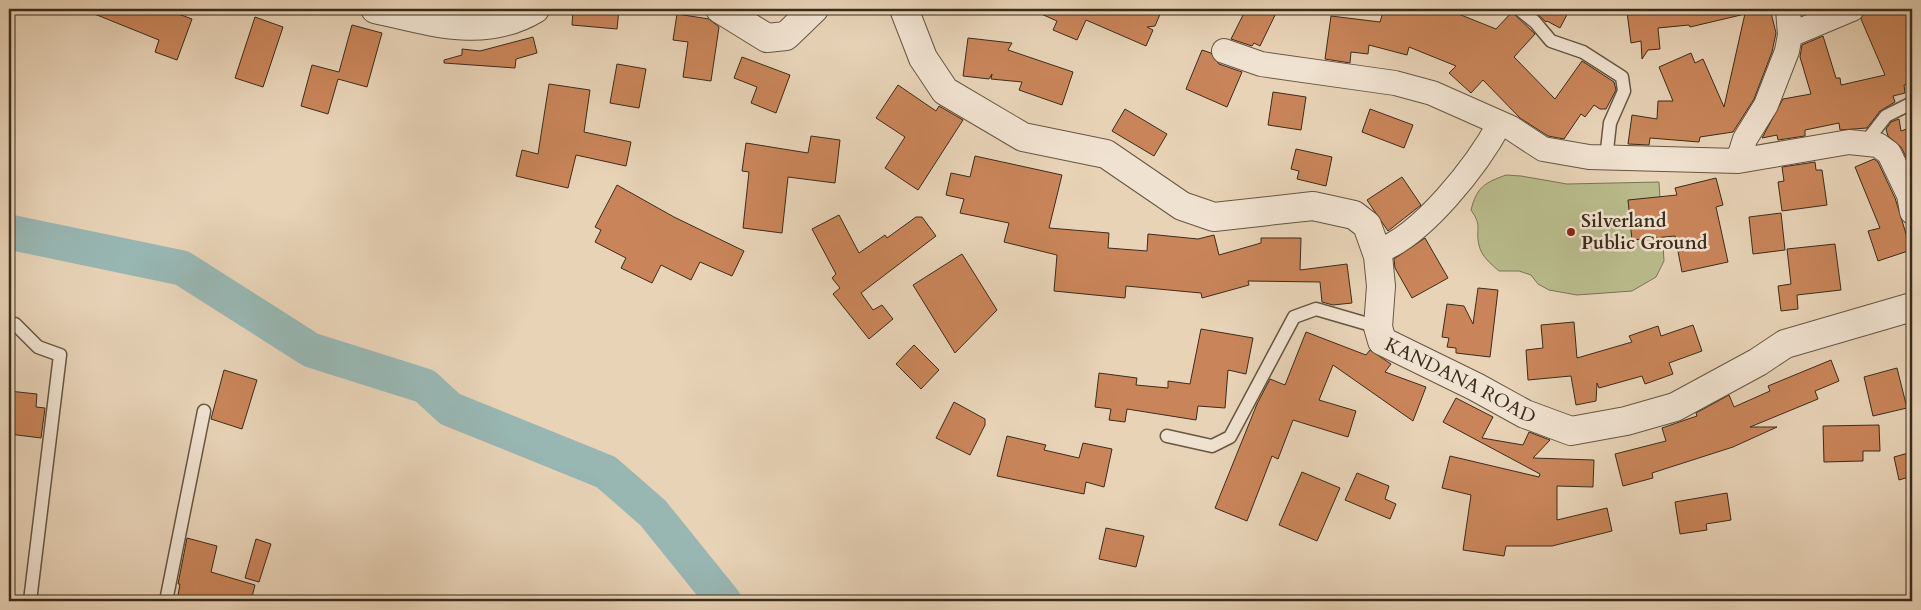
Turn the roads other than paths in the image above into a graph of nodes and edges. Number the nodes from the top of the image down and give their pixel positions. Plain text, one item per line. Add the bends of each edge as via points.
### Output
1 (376, 9) edge
2 (535, 9) edge
3 (720, 9) edge
4 (814, 9) edge
5 (904, 9) edge
6 (1519, 9) edge
7 (1788, 9) edge
8 (1852, 9) edge
9 (1790, 35) junction
10 (1224, 51) dead end
11 (1912, 104) edge
12 (1500, 123) junction
13 (1865, 143) junction
14 (1606, 159) junction
15 (1738, 161) junction
16 (1912, 212) edge
17 (1376, 252) junction
18 (1912, 306) edge
19 (16, 324) dead end
20 (1378, 327) junction
21 (204, 410) dead end
22 (1167, 436) dead end
23 (30, 601) edge
24 (166, 601) edge

1 - 2 street via 444,25 495,26
3 - 4 street via 768,38 786,36
5 - 17 street, KANDANA ROAD via 923,58 945,91 1023,137 1106,154 1182,206 1214,217 1312,206 1354,215 1367,225
6 - 14 lane via 1551,40 1582,52 1622,77 1624,91 1610,123
7 - 9 street
8 - 9 street
9 - 15 street via 1766,106 1745,140
10 - 12 street via 1261,64 1395,83 1432,93
11 - 13 lane via 1886,116
12 - 14 street via 1543,149
12 - 17 street via 1484,152 1430,216 1396,242
13 - 15 street via 1849,142
13 - 16 street via 1885,148 1889,153
14 - 15 street
17 - 20 street, KANDANA ROAD via 1380,286
18 - 20 street, KANDANA ROAD via 1784,344 1758,362 1675,407 1626,421 1570,431 1525,414 1382,341
19 - 23 lane via 38,347 60,355
20 - 22 lane via 1316,309 1294,317 1230,437 1212,446
21 - 24 lane

